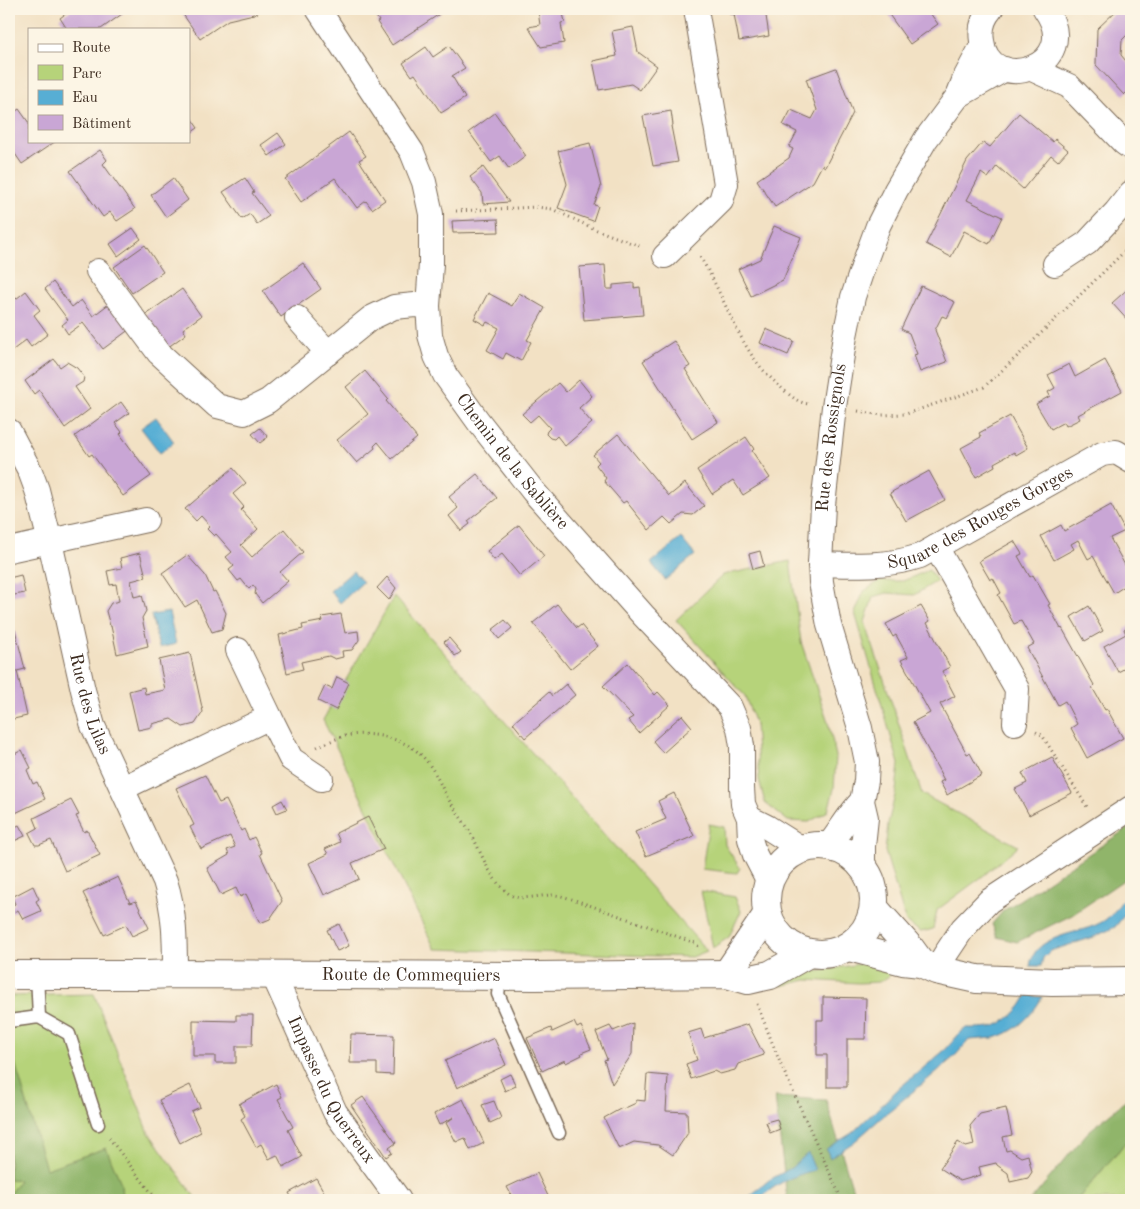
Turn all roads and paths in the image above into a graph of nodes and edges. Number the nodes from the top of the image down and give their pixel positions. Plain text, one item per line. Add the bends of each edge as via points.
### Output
1 (318, 9) edge
2 (696, 9) edge
3 (1052, 12) edge
4 (984, 13) edge
5 (982, 46) junction
6 (1053, 48) junction
7 (1004, 69) junction
8 (1032, 69) junction
9 (1069, 86) junction
10 (958, 96) junction
11 (1131, 148) edge
12 (1131, 193) edge
13 (431, 212) junction
14 (686, 236) junction
15 (1131, 246) edge
16 (665, 256) joint
17 (1055, 264) dead end
18 (98, 271) dead end
19 (428, 306) junction
20 (297, 318) dead end
21 (328, 353) junction
22 (834, 407) junction
23 (9, 431) edge
24 (1131, 461) edge
25 (146, 520) dead end
26 (50, 542) junction
27 (936, 547) junction
28 (9, 550) edge
29 (820, 564) junction
30 (238, 650) dead end
31 (270, 717) junction
32 (1015, 723) joint
33 (291, 759) junction
34 (321, 779) dead end
35 (123, 788) junction
36 (862, 801) junction
37 (1131, 808) edge
38 (749, 818) junction
39 (1101, 828) junction
40 (815, 848) junction
41 (863, 866) junction
42 (769, 882) junction
43 (874, 908) junction
44 (768, 915) junction
45 (849, 947) junction
46 (807, 954) junction
47 (929, 967) junction
48 (37, 974) junction
49 (175, 974) junction
50 (273, 974) junction
51 (9, 975) edge
52 (501, 976) junction
53 (738, 977) junction
54 (1131, 981) edge
55 (39, 1017) junction
56 (9, 1021) edge
57 (98, 1124) joint
58 (559, 1133) dead end
59 (157, 1200) edge
60 (400, 1200) edge
61 (842, 1200) edge

1 - 13 street, Chemin de la Sablière via 412,152
2 - 14 street via 726,184 721,201
3 - 6 street via 1055,28
4 - 5 street
5 - 7 street via 987,56
5 - 10 street, Rue des Rossignols
6 - 8 street via 1048,57
6 - 9 street
7 - 8 street via 1014,72
7 - 10 street, Rue des Rossignols
8 - 9 street
9 - 11 street
10 - 22 street, Rue des Rossignols via 926,139 896,190 866,256 853,297
12 - 17 street via 1087,242
13 - 16 path via 552,209
13 - 19 street, Chemin de la Sablière
14 - 16 street
14 - 22 path via 712,276 742,339 758,364 773,381 801,403
15 - 22 path via 984,387 906,414 880,415
18 - 21 street via 159,353 217,406 244,414 268,402
19 - 21 street via 394,307 371,318
19 - 38 street, Chemin de la Sablière via 436,356 445,375 473,414 533,491 730,708 739,728 743,804
20 - 21 street
22 - 29 street, Rue des Rossignols
23 - 26 street, Rue des Lilas via 32,478
24 - 27 street, Square des Rouges Gorges via 1116,452 1102,454
25 - 26 street
26 - 28 street
26 - 35 street, Rue des Lilas via 93,726
27 - 29 street, Square des Rouges Gorges via 902,562
27 - 32 street via 1017,689
29 - 36 street, Rue des Rossignols via 828,617 867,762
30 - 31 street
31 - 33 street
31 - 35 street
32 - 39 path via 1042,735
33 - 34 street
33 - 53 path via 347,736 382,737 410,747 431,767 497,881 513,897 555,895 575,900 696,943 709,962
35 - 49 street, Rue des Lilas via 171,898
36 - 40 street, Rue des Rossignols via 838,834
36 - 41 street, Rue des Rossignols via 866,818
37 - 39 street
38 - 40 street
38 - 42 street, Chemin de la Sablière via 750,840
39 - 47 street via 989,901 963,928 945,955
40 - 41 street via 841,850
40 - 42 street via 788,856 776,868
41 - 43 street via 874,894
42 - 44 street
43 - 45 street via 870,923
43 - 47 street
44 - 46 street via 782,940
44 - 53 street
45 - 46 street via 836,953
45 - 47 street
46 - 53 street, Route de Commequiers via 770,975
47 - 54 street via 977,979
48 - 49 street, Route de Commequiers
48 - 51 street, Route de Commequiers
48 - 55 lane
49 - 50 street, Route de Commequiers
50 - 52 street, Route de Commequiers
50 - 60 street, Impasse du Querreux via 335,1112
52 - 53 street, Route de Commequiers
52 - 58 lane via 498,994
53 - 61 path
55 - 56 lane
55 - 57 lane via 69,1034
57 - 59 path

